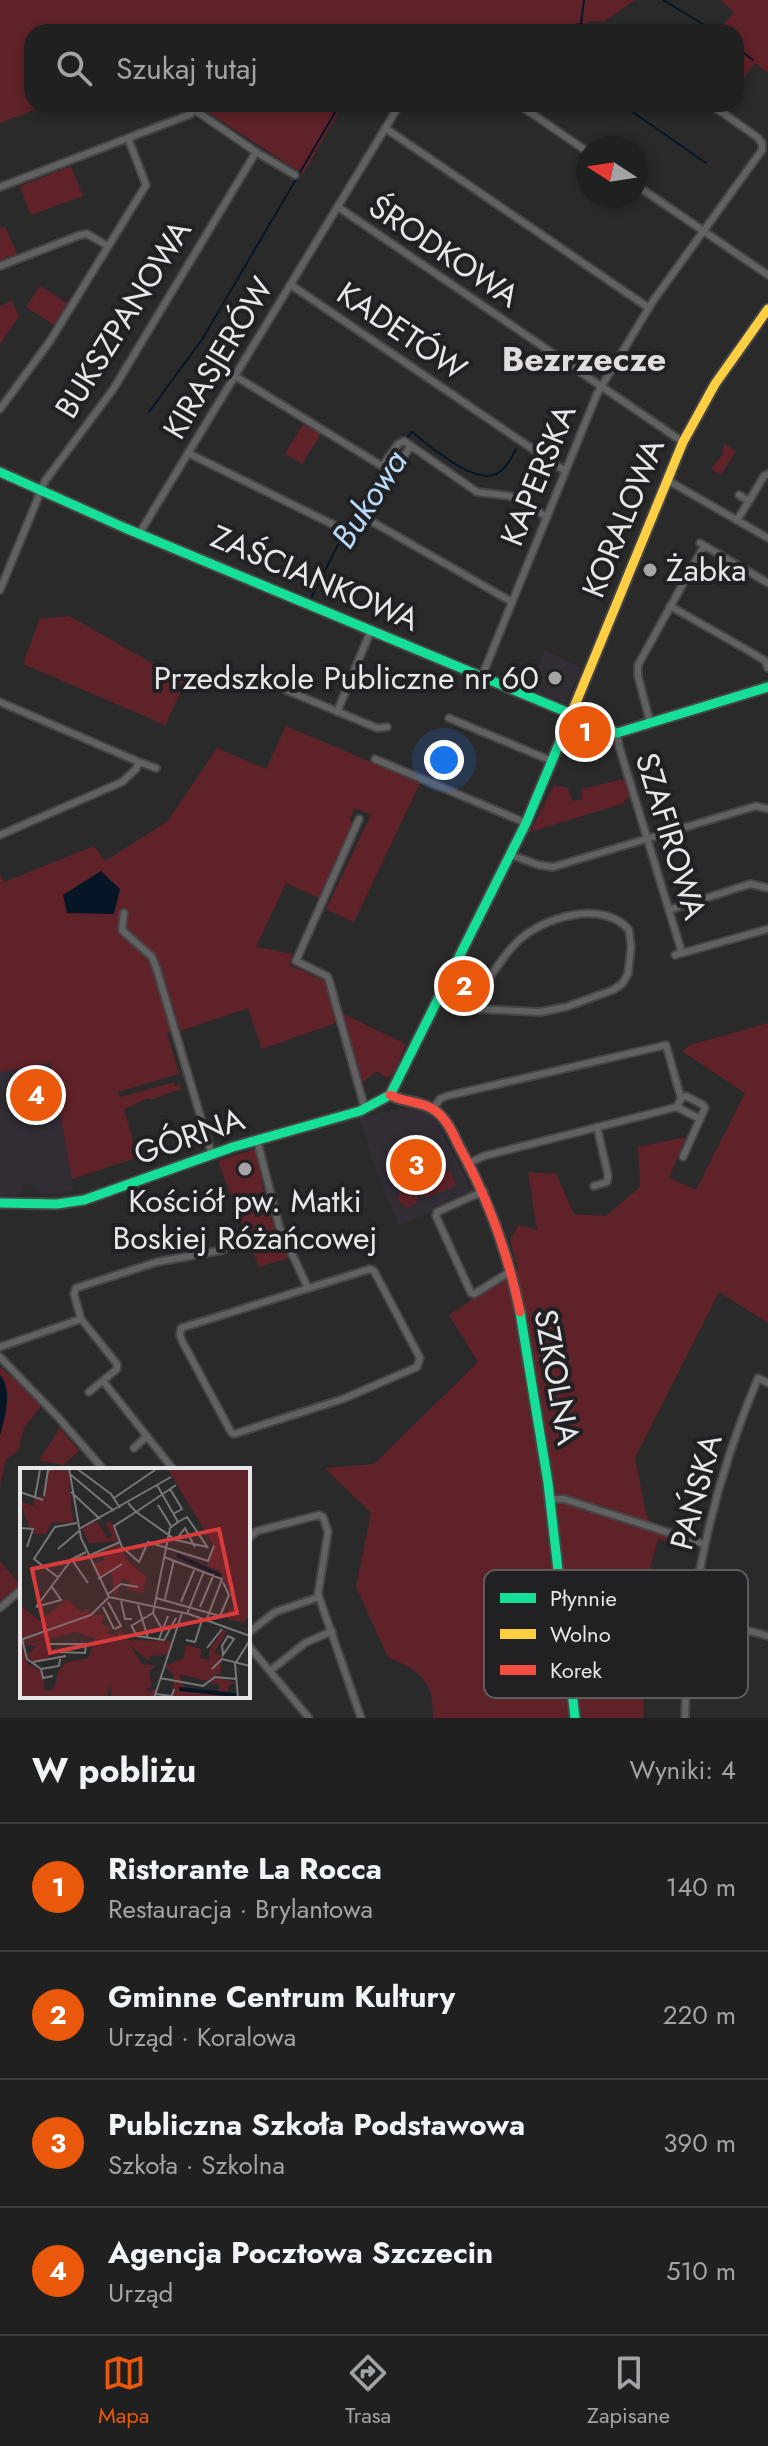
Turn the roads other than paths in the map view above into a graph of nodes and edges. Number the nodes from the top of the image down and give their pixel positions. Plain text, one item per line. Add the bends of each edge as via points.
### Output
1 (192, 112) edge
2 (198, 112) edge
3 (395, 112) edge
4 (530, 112) edge
5 (721, 112) edge
6 (385, 128) junction
7 (128, 138) junction
8 (576, 144) edge
9 (256, 152) junction
10 (295, 175) dead end
11 (0, 187) edge
12 (648, 193) edge
13 (338, 207) junction
14 (704, 232) junction
15 (108, 246) junction
16 (0, 266) edge
17 (768, 275) edge
18 (291, 285) junction
19 (649, 308) junction
20 (767, 313) edge
21 (235, 376) junction
22 (601, 387) junction
23 (0, 409) edge
24 (683, 442) junction
25 (411, 446) junction
26 (188, 453) junction
27 (382, 466) junction
28 (565, 471) junction
29 (0, 472) edge
30 (768, 474) edge
31 (666, 479) junction
32 (40, 490) junction
33 (739, 495) dead end
34 (749, 501) junction
35 (547, 517) junction
36 (737, 520) junction
37 (139, 534) junction
38 (768, 538) edge
39 (768, 583) edge
40 (0, 590) edge
41 (512, 602) junction
42 (670, 606) junction
43 (371, 630) junction
44 (768, 668) edge
45 (482, 676) junction
46 (264, 681) dead end
47 (768, 687) edge
48 (0, 702) edge
49 (337, 712) junction
50 (571, 714) junction
51 (449, 718) dead end
52 (650, 722) junction
53 (387, 727) dead end
54 (617, 733) junction
55 (375, 759) dead end
56 (552, 761) junction
57 (139, 762) junction
58 (156, 768) dead end
59 (768, 809) edge
60 (359, 819) dead end
61 (526, 823) junction
62 (0, 835) edge
63 (647, 838) junction
64 (511, 855) junction
65 (768, 888) edge
66 (669, 910) junction
67 (124, 913) dead end
68 (768, 929) edge
69 (441, 996) junction
70 (479, 998) junction
71 (471, 1008) junction
72 (483, 1009) junction
73 (390, 1095) junction
74 (681, 1098) junction
75 (677, 1107) junction
76 (365, 1109) junction
77 (433, 1109) junction
78 (700, 1119) junction
79 (597, 1127) junction
80 (257, 1140) junction
81 (212, 1155) junction
82 (683, 1157) dead end
83 (469, 1163) junction
84 (594, 1186) dead end
85 (484, 1191) junction
86 (0, 1203) edge
87 (223, 1250) dead end
88 (511, 1271) junction
89 (308, 1288) junction
90 (81, 1319) junction
91 (0, 1347) edge
92 (0, 1357) edge
93 (103, 1381) junction
94 (768, 1383) edge
95 (89, 1392) dead end
96 (147, 1436) junction
97 (134, 1448) dead end
98 (102, 1468) edge
99 (172, 1468) edge
100 (551, 1499) junction
101 (250, 1536) edge
102 (704, 1544) junction
103 (559, 1570) edge
104 (700, 1570) edge
105 (20, 1591) edge
106 (319, 1597) junction
107 (0, 1608) edge
108 (250, 1631) edge
109 (332, 1631) junction
110 (748, 1631) edge
111 (768, 1636) edge
112 (250, 1647) edge
113 (271, 1670) junction
114 (573, 1698) edge
115 (686, 1698) edge
116 (309, 1718) edge
117 (361, 1718) edge
118 (575, 1718) edge
119 (685, 1718) edge

1 - 7 street
2 - 9 street
3 - 6 street, KIRASJERÓW
4 - 8 street
5 - 14 street, KAPERSKA via 762,143 760,154
6 - 13 street, KIRASJERÓW
6 - 19 street
7 - 11 street
7 - 15 street via 146,185
9 - 10 street
9 - 32 street, BUKSZPANOWA via 114,388
12 - 14 street
13 - 18 street, KIRASJERÓW
13 - 22 street, ŚRODKOWA
14 - 17 street
14 - 19 street, KAPERSKA
15 - 16 street via 80,235
15 - 23 street via 50,341
18 - 21 street, KIRASJERÓW
18 - 28 street, KADETÓW
19 - 22 street, KAPERSKA
20 - 24 street, KORALOWA via 713,387
21 - 26 street, KIRASJERÓW
21 - 27 street
22 - 24 street, ŚRODKOWA
22 - 28 street, KAPERSKA
24 - 31 street, KORALOWA
25 - 27 street via 401,441
25 - 27 street via 395,469
25 - 35 street via 477,492 510,496
26 - 37 street, KIRASJERÓW
26 - 41 street via 340,528 350,530 364,517
28 - 35 street, KAPERSKA
29 - 32 street, ZAŚCIANKOWA
30 - 34 street
31 - 36 street
31 - 50 street, KORALOWA
32 - 37 street, ZAŚCIANKOWA
32 - 40 street, BUKSZPANOWA
33 - 34 street
34 - 36 street
35 - 41 street, KAPERSKA
36 - 38 street
37 - 43 street, ZAŚCIANKOWA
39 - 42 street, SZAFIROWA via 702,544
41 - 45 street, KAPERSKA
42 - 44 street via 754,654
42 - 52 street, SZAFIROWA via 638,665
43 - 45 street, ZAŚCIANKOWA
43 - 49 street
45 - 50 street, ZAŚCIANKOWA
46 - 49 street
47 - 52 street
48 - 57 street
49 - 53 street
50 - 54 street, ZAŚCIANKOWA
50 - 56 street, KORALOWA
51 - 56 street
52 - 54 street
54 - 63 street, SZAFIROWA
55 - 61 street
56 - 61 street, KORALOWA
57 - 58 street
57 - 62 street via 122,782
59 - 63 street via 756,806
60 - 76 street via 296,961 329,980
61 - 64 street, KORALOWA
63 - 64 street via 553,867
63 - 66 street, SZAFIROWA
64 - 69 street, KORALOWA
65 - 66 street via 750,884
66 - 68 street, SZAFIROWA via 678,954
67 - 81 street via 122,930 156,967
69 - 71 street
69 - 73 street, KORALOWA
70 - 71 street
70 - 72 street
70 - 72 street via 508,952 535,928 599,914 629,930 628,974 613,990 540,1012
71 - 72 street
73 - 76 street, GÓRNA
73 - 77 street
74 - 75 street
74 - 77 street via 666,1045 447,1096
74 - 78 street via 703,1105
75 - 78 street
75 - 79 street
76 - 80 street, GÓRNA
77 - 83 street, SZKOLNA
78 - 82 street
79 - 83 street
79 - 84 street via 608,1175 607,1182
80 - 81 street, GÓRNA
80 - 89 street via 279,1226
81 - 86 street, GÓRNA via 84,1200
83 - 85 street, SZKOLNA
85 - 88 street, SZKOLNA
85 - 88 street via 436,1216 471,1293
87 - 90 street via 157,1262 76,1288
88 - 100 street, SZKOLNA
89 - 89 street via 181,1328 182,1341 234,1434 343,1399 417,1367 420,1358 374,1271
90 - 91 street
90 - 93 street via 117,1364
92 - 98 street
93 - 95 street
93 - 96 street
94 - 102 street, PAŃSKA via 758,1378 728,1455
96 - 97 street
96 - 99 street
100 - 102 street
100 - 103 street, SZKOLNA
101 - 106 street via 323,1517 328,1532
102 - 104 street, PAŃSKA
105 - 107 street
106 - 108 street via 275,1612
106 - 109 street
109 - 113 street via 305,1643
109 - 117 street
110 - 111 street
112 - 113 street
113 - 116 street
114 - 118 street, SZKOLNA
115 - 119 street, PAŃSKA

